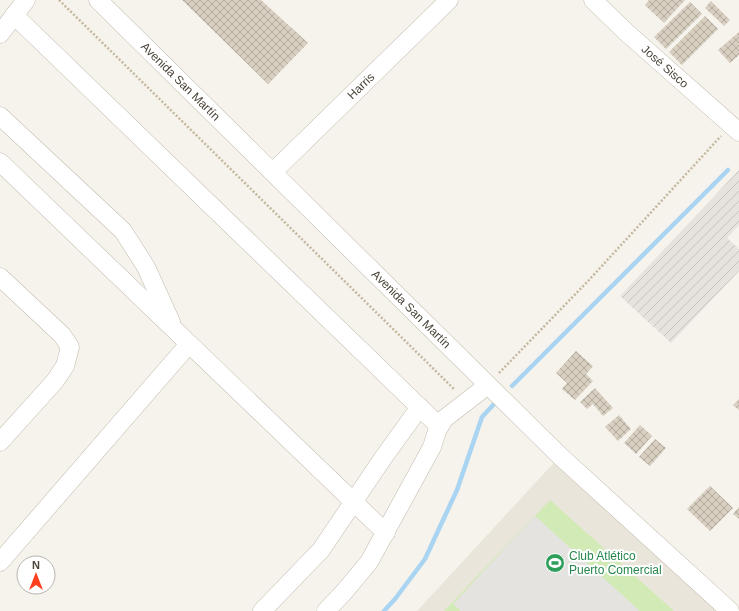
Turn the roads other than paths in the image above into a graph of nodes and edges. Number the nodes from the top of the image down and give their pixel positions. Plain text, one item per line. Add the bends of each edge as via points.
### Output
1 (26, 0) edge
2 (98, 0) edge
3 (449, 0) edge
4 (593, 0) edge
5 (14, 15) junction
6 (0, 34) edge
7 (0, 116) edge
8 (735, 128) edge
9 (0, 162) edge
10 (273, 172) junction
11 (0, 277) edge
12 (175, 330) junction
13 (189, 344) junction
14 (488, 385) junction
15 (420, 407) junction
16 (439, 426) junction
17 (0, 442) edge
18 (354, 502) junction
19 (386, 533) junction
20 (0, 562) edge
21 (739, 607) edge
22 (262, 611) edge
23 (326, 611) edge
24 (730, 611) edge
25 (736, 611) edge

1 - 5 street
2 - 10 street, Avenida San Martín
3 - 10 street, Harris
4 - 8 street, José Sisco
5 - 6 street
5 - 15 street
7 - 12 street via 123,231 146,267
9 - 12 street
10 - 14 street, Avenida San Martín
11 - 17 street via 62,335 70,347 65,366 55,381
12 - 13 street
13 - 18 street
13 - 20 street
14 - 16 street via 444,419
14 - 24 street, Avenida San Martín via 560,456
15 - 16 street
15 - 18 street
16 - 19 street via 432,447
18 - 19 street
18 - 22 street via 321,550
19 - 23 street via 369,562
21 - 25 street

